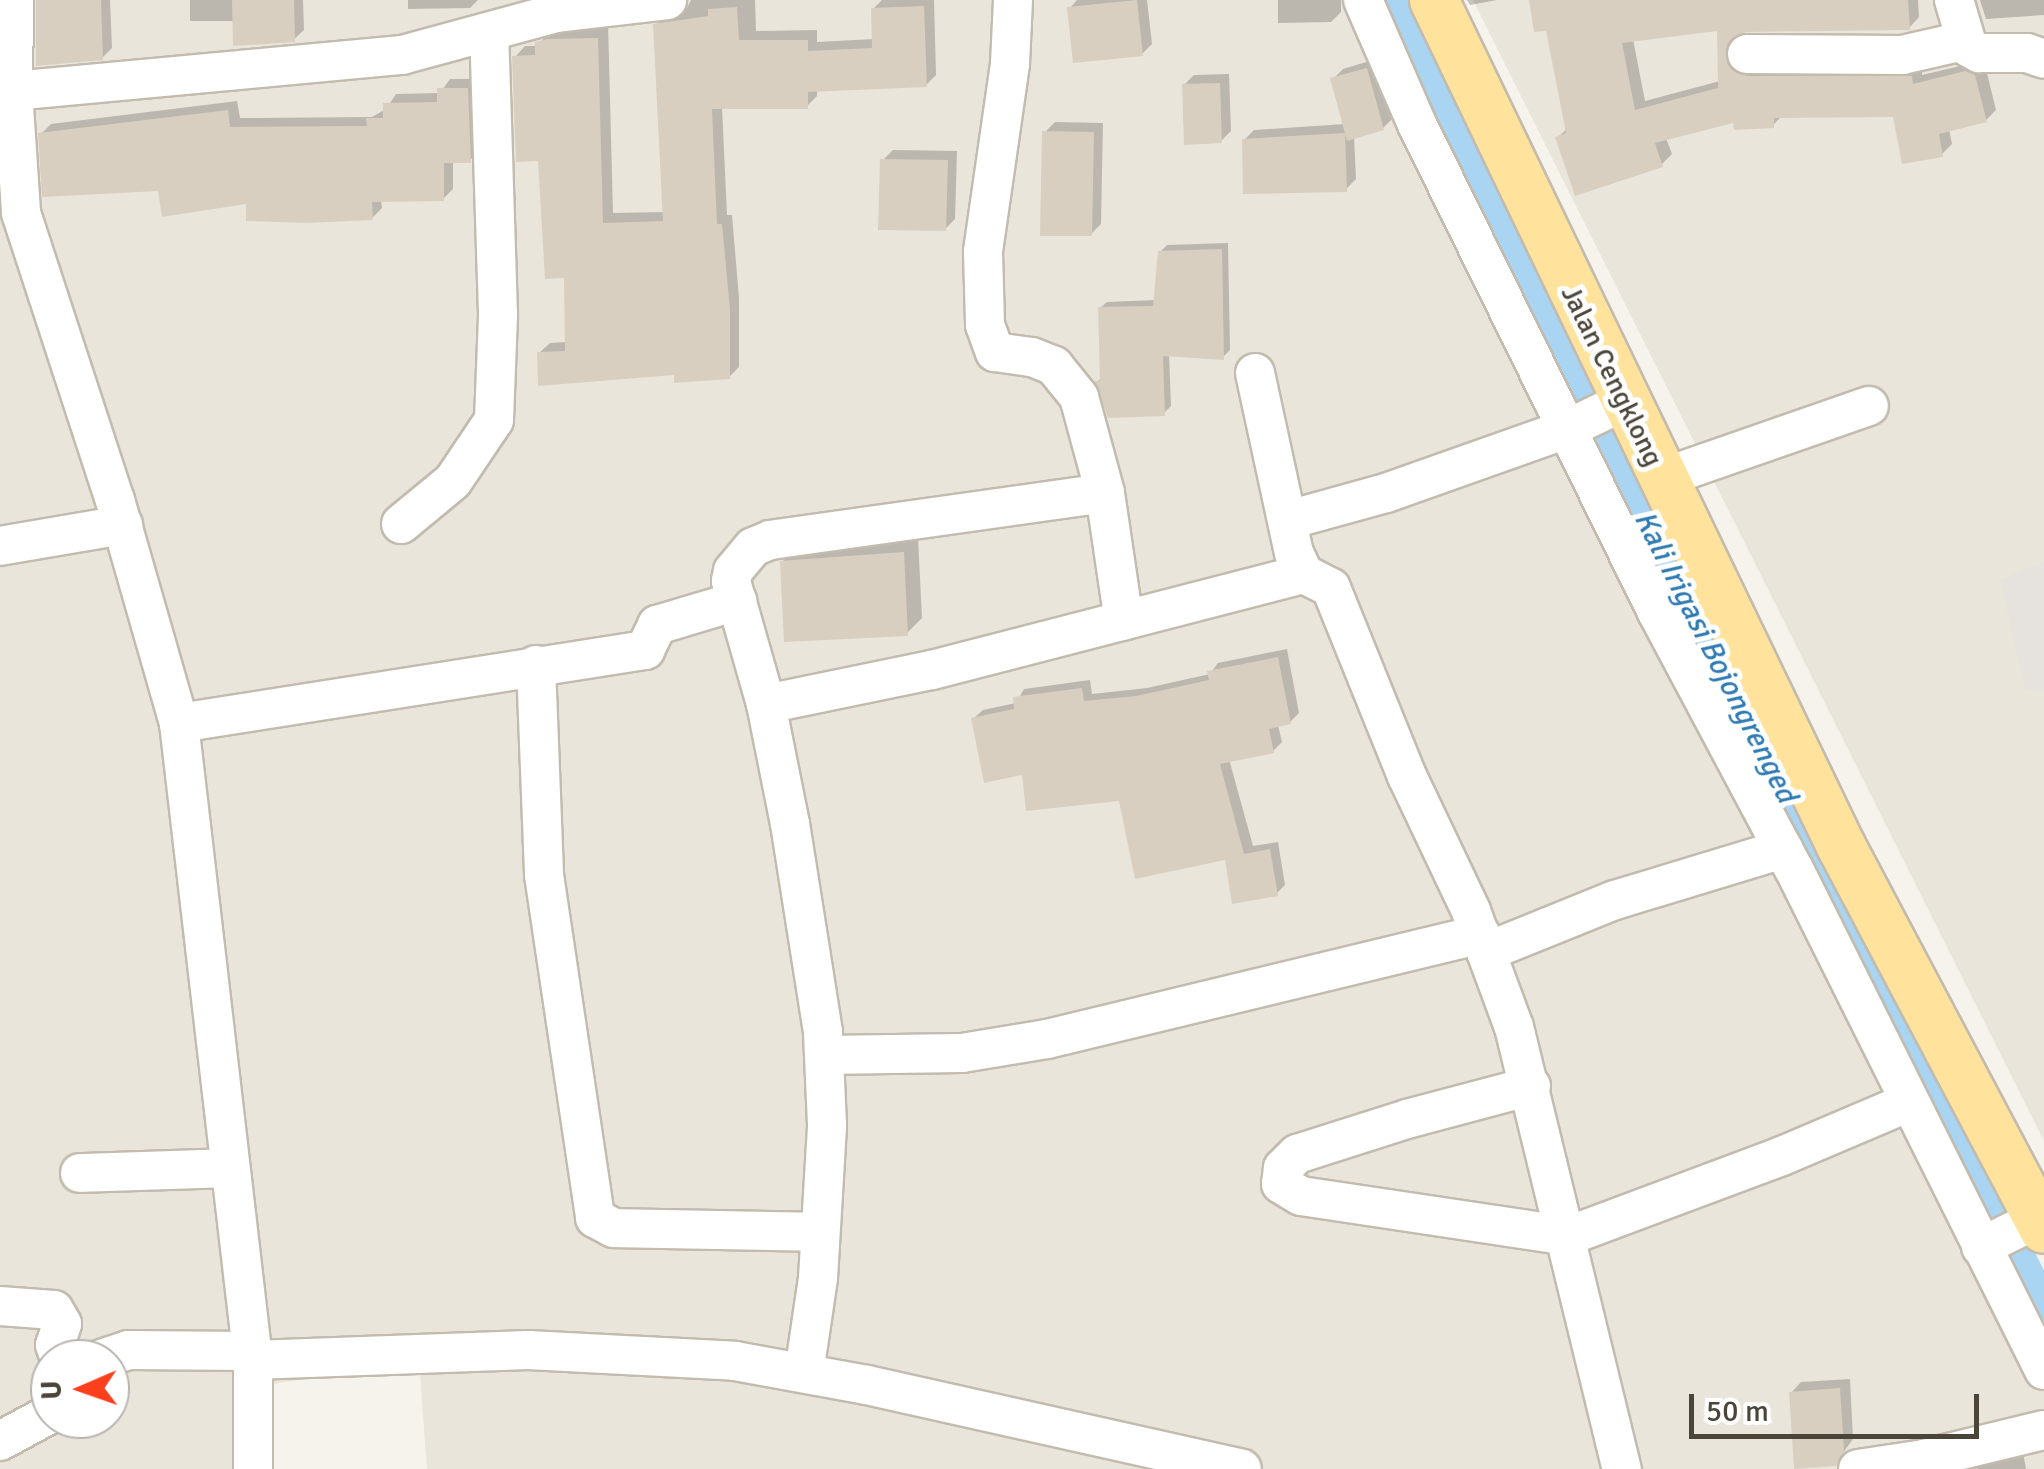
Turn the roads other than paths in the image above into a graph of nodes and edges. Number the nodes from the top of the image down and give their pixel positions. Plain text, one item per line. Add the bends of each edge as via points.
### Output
1 (14, 0) edge
2 (667, 0) edge
3 (1013, 0) edge
4 (1363, 0) edge
5 (1434, 0) edge
6 (1954, 0) edge
7 (511, 19) edge
8 (1963, 41) junction
9 (1746, 54) dead end
10 (2044, 59) edge
11 (13, 91) junction
12 (1255, 372) dead end
13 (1868, 406) dead end
14 (1594, 417) junction
15 (1662, 478) junction
16 (1105, 493) junction
17 (1288, 520) junction
18 (400, 524) dead end
19 (123, 525) junction
20 (0, 546) edge
21 (1304, 574) junction
22 (1709, 588) junction
23 (737, 601) junction
24 (1661, 609) junction
25 (1124, 621) junction
26 (536, 666) junction
27 (766, 704) junction
28 (179, 723) junction
29 (1750, 728) junction
30 (1810, 856) junction
31 (1483, 943) junction
32 (824, 1055) junction
33 (1531, 1086) junction
34 (1909, 1102) junction
35 (228, 1168) junction
36 (80, 1173) dead end
37 (2019, 1218) edge
38 (820, 1232) junction
39 (1568, 1236) junction
40 (0, 1306) edge
41 (57, 1339) edge
42 (130, 1350) edge
43 (252, 1356) junction
44 (2044, 1370) edge
45 (804, 1373) junction
46 (30, 1425) edge
47 (2044, 1430) edge
48 (0, 1441) edge
49 (253, 1469) edge
50 (1242, 1469) edge
51 (1622, 1469) edge
52 (1858, 1469) edge

1 - 11 street
2 - 7 street
3 - 16 street via 983,252 985,326 995,352 1043,361 1066,375
4 - 14 street via 1416,122
5 - 14 main road, Jalan Cengklong
6 - 8 street
7 - 11 street via 402,55
7 - 18 street via 494,420 453,482
8 - 9 street via 1902,54
8 - 10 street via 1979,53
11 - 19 street via 22,214
12 - 17 street
13 - 15 street
14 - 15 main road, Jalan Cengklong
14 - 17 street
14 - 24 street
15 - 22 main road, Jalan Cengklong
16 - 23 street via 770,540 737,562 731,581
16 - 25 street
17 - 21 street
19 - 20 street
19 - 28 street
21 - 25 street
21 - 31 street via 1331,588
22 - 24 street
22 - 29 main road, Jalan Cengklong
23 - 26 street via 658,624 646,650
23 - 27 street
24 - 29 street
25 - 27 street
26 - 28 street
26 - 38 street via 544,875 595,1218 614,1228
27 - 32 street
28 - 35 street
29 - 30 main road, Jalan Cengklong
30 - 31 street via 1615,900
30 - 34 street
30 - 37 main road, Jalan Cengklong
31 - 32 street via 1047,1039 962,1053
31 - 33 street
32 - 38 street
33 - 39 street
33 - 39 street via 1298,1154 1283,1168 1280,1184 1301,1196
34 - 37 street
34 - 39 street
35 - 36 street
35 - 43 street
37 - 44 street
38 - 45 street
39 - 51 street
40 - 41 street via 54,1310 62,1324
42 - 43 street
43 - 45 street via 528,1350 735,1361
43 - 49 street
45 - 50 street
46 - 48 street
47 - 52 street

